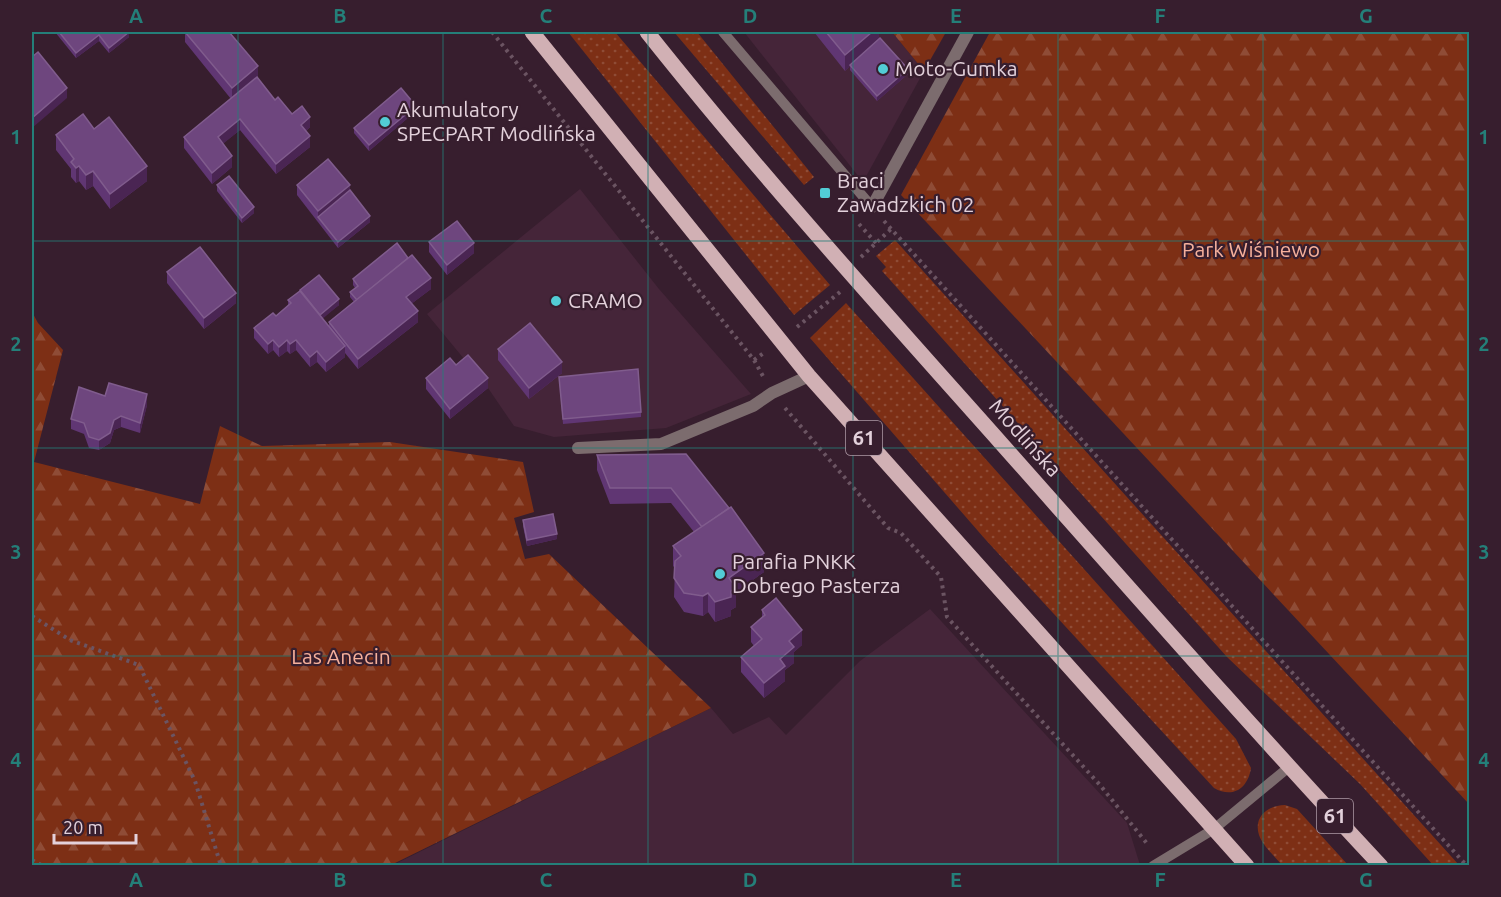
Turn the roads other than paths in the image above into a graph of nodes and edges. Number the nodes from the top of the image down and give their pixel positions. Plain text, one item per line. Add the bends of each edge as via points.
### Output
1 (532, 32) edge
2 (647, 32) edge
3 (723, 32) edge
4 (968, 32) edge
5 (872, 207) joint
6 (809, 376) junction
7 (578, 448) dead end
8 (1289, 767) junction
9 (1215, 829) junction
10 (1156, 864) edge
11 (1247, 866) edge
12 (1381, 866) edge

1 - 6 main road, 61
2 - 8 main road, Modlińska / 61 via 856,279
3 - 5 lane
4 - 5 street
6 - 7 street via 661,444
6 - 9 main road, 61
8 - 9 lane
8 - 12 main road, Modlińska / 61
9 - 10 lane
9 - 11 main road, 61

